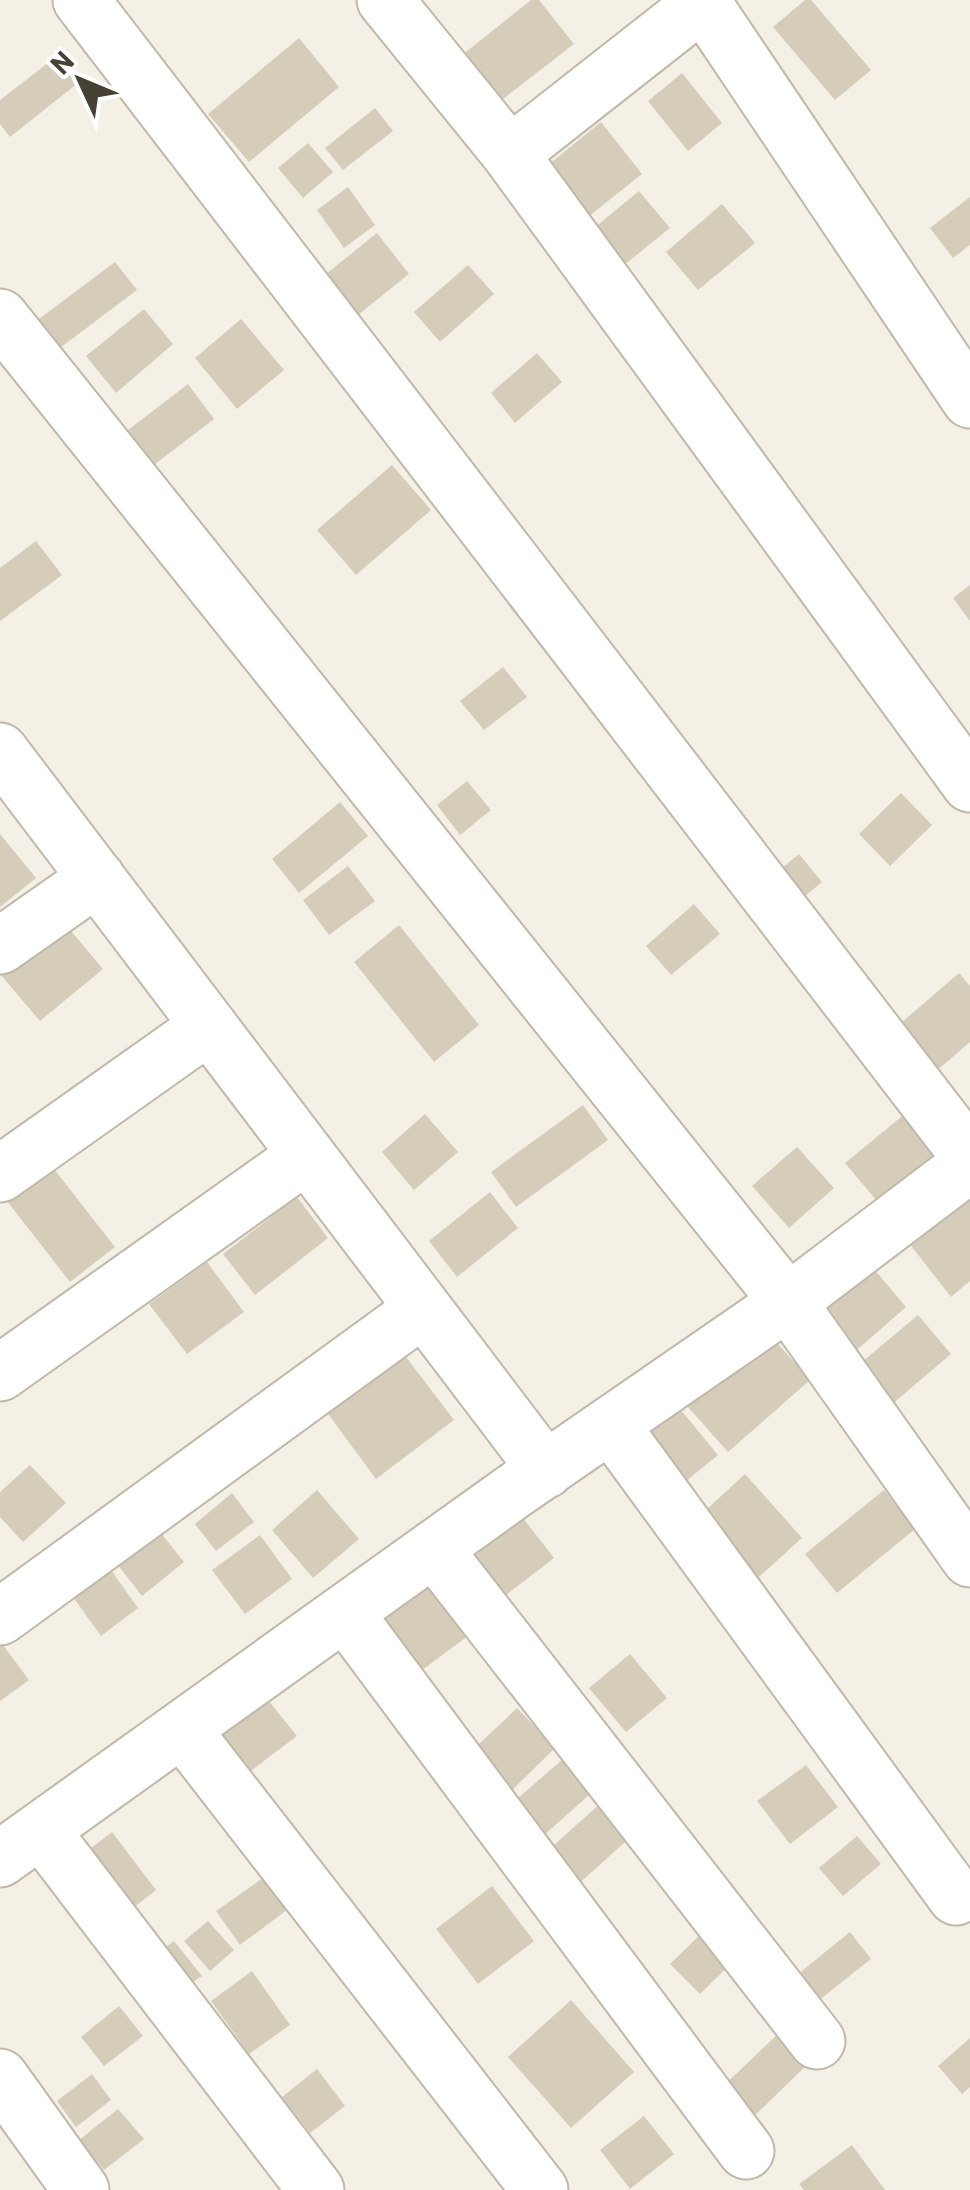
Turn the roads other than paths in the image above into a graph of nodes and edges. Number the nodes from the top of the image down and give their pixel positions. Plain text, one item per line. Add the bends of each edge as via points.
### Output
1 (81, 0) edge
2 (385, 0) edge
3 (704, 1) edge
4 (510, 154) junction
5 (0, 316) edge
6 (970, 400) edge
7 (0, 751) edge
8 (970, 784) edge
9 (97, 878) junction
10 (0, 946) edge
11 (209, 1026) junction
12 (307, 1156) junction
13 (970, 1161) edge
14 (0, 1174) edge
15 (788, 1302) junction
16 (423, 1309) junction
17 (0, 1374) edge
18 (611, 1425) junction
19 (546, 1470) junction
20 (434, 1549) junction
21 (970, 1558) edge
22 (345, 1613) junction
23 (0, 1617) edge
24 (182, 1729) junction
25 (20, 1845) edge
26 (956, 1897) dead end
27 (818, 2041) dead end
28 (0, 2076) edge
29 (746, 2150) dead end
30 (81, 2190) edge
31 (316, 2190) edge
32 (540, 2190) edge

1 - 13 street
2 - 4 street
3 - 4 street
3 - 6 street
4 - 8 street
5 - 15 street
7 - 9 street
9 - 10 street
9 - 11 street
11 - 12 street
11 - 14 street
12 - 16 street
12 - 17 street
13 - 15 street
15 - 18 street
15 - 21 street
16 - 19 street
16 - 23 street
18 - 19 street
18 - 26 street
19 - 20 street
20 - 22 street
20 - 27 street
22 - 24 street
22 - 29 street
24 - 25 street
24 - 32 street
25 - 31 street
28 - 30 street

